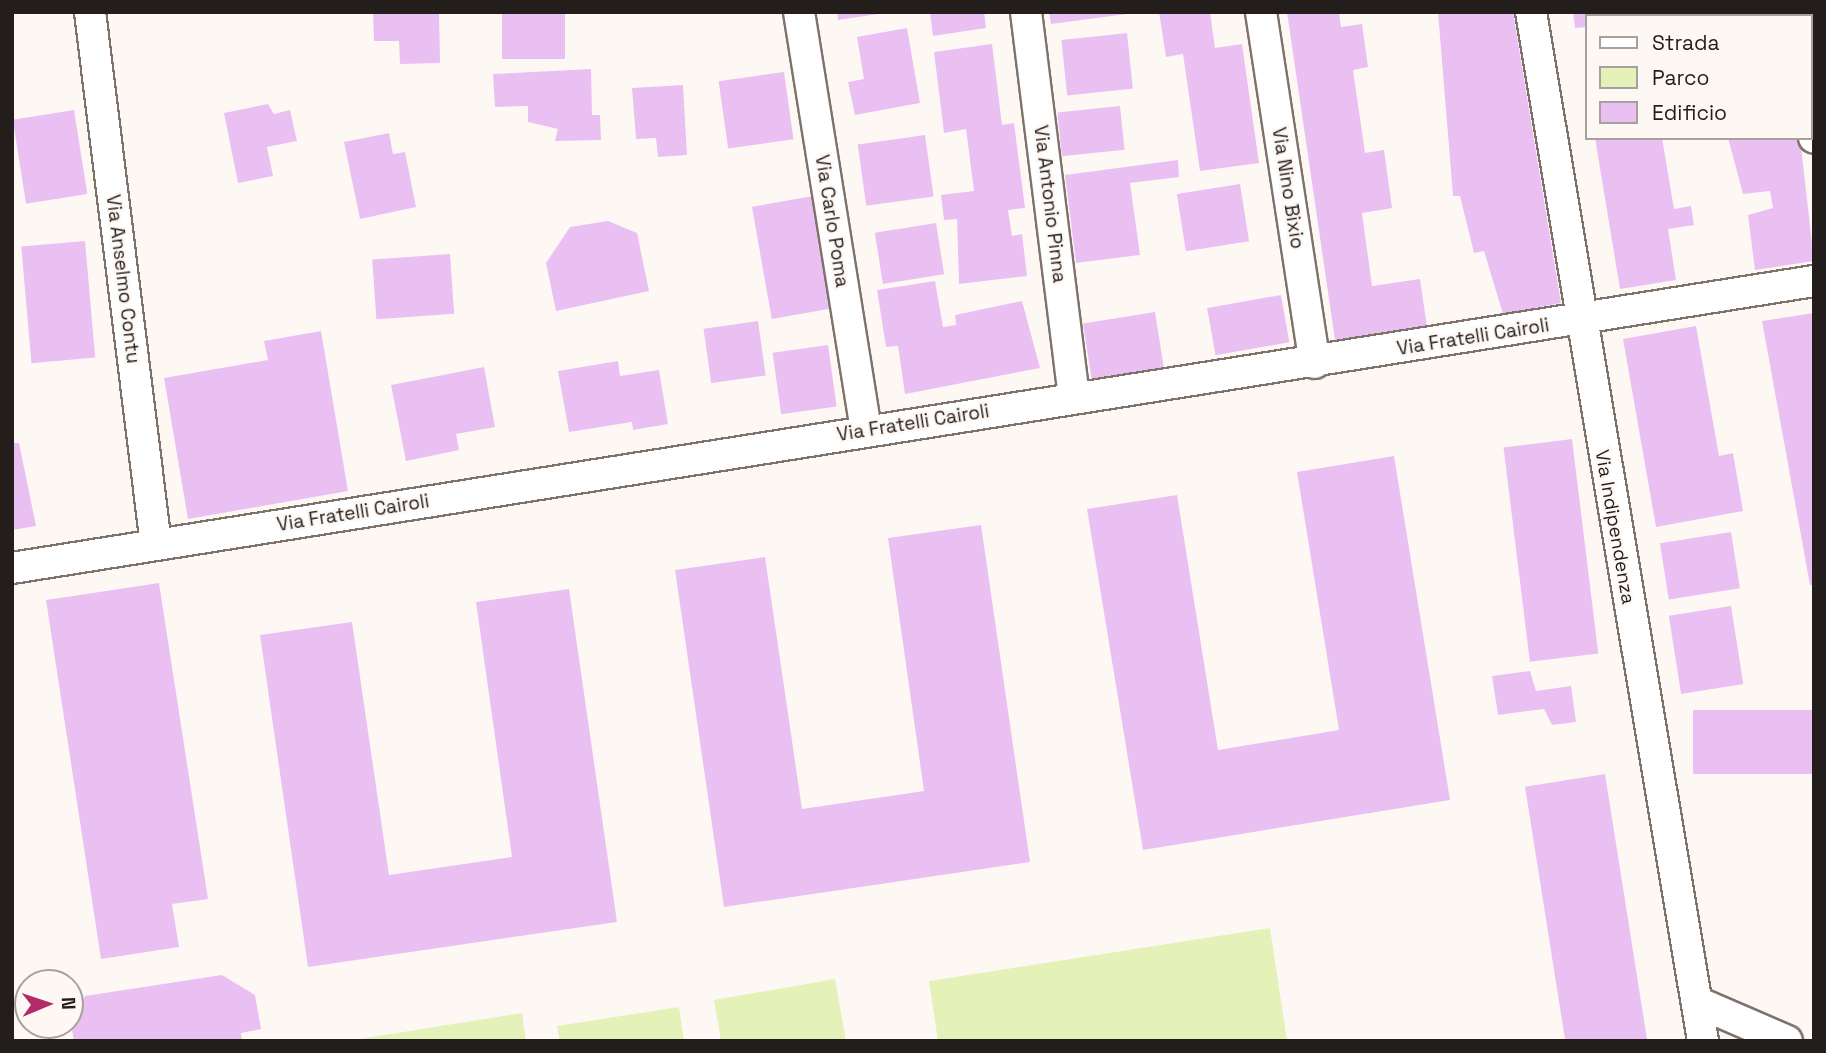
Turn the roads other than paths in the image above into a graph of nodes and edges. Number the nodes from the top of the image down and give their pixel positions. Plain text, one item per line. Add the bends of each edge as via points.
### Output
1 (90, 12) edge
2 (799, 12) edge
3 (1026, 12) edge
4 (1261, 12) edge
5 (1531, 12) edge
6 (1814, 281) edge
7 (1580, 319) junction
8 (1315, 363) junction
9 (1074, 396) junction
10 (866, 430) junction
11 (156, 545) junction
12 (12, 568) edge
13 (1697, 1003) junction
14 (1703, 1041) edge
15 (1787, 1041) edge

1 - 11 street, Via Anselmo Contu
2 - 10 street, Via Carlo Poma
3 - 9 street, Via Antonio Pinna
4 - 8 street, Via Nino Bixio
5 - 7 street, Via Indipendenza
6 - 7 street, Via Fratelli Cairoli
7 - 8 street, Via Fratelli Cairoli
7 - 13 street, Via Indipendenza
8 - 9 street, Via Fratelli Cairoli
9 - 10 street, Via Fratelli Cairoli
10 - 11 street, Via Fratelli Cairoli
11 - 12 street, Via Fratelli Cairoli
13 - 14 street, Via Indipendenza
13 - 15 street

